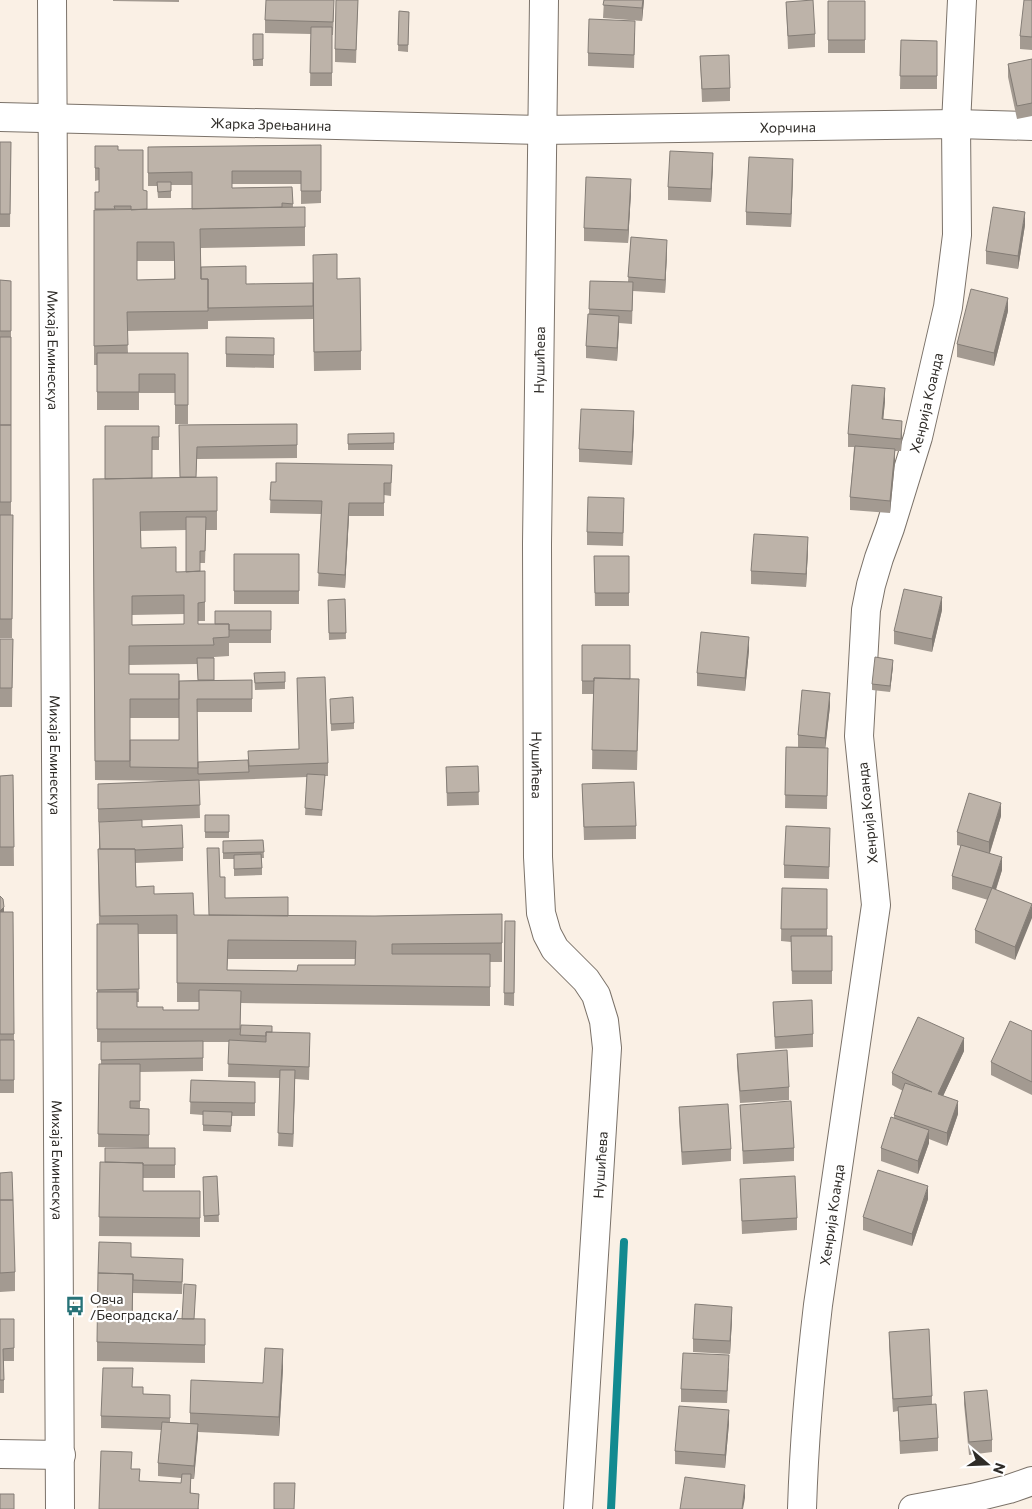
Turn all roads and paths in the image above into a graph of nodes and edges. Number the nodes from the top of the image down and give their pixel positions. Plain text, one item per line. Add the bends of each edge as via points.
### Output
1 (52, 0) edge
2 (544, 0) edge
3 (962, 0) edge
4 (0, 117) edge
5 (52, 118) junction
6 (956, 124) junction
7 (1032, 126) edge
8 (542, 130) junction
9 (0, 1454) edge
10 (61, 1455) junction
11 (1032, 1481) edge
12 (60, 1509) edge
13 (578, 1509) edge
14 (802, 1509) edge
15 (913, 1509) edge

1 - 5 street, Михаја Еминескуа
2 - 8 street, Нушићева
3 - 6 street, Хенрија Коанда
4 - 5 street, Жарка Зрењанина
5 - 8 street, Жарка Зрењанина
5 - 10 street, Михаја Еминескуа
6 - 7 street, Хорчина
6 - 8 street, Хорчина
6 - 14 street, Хенрија Коанда via 957,235 948,307 918,437 878,558 866,610 859,736 876,905 816,1325
8 - 13 street, Нушићева via 537,544 541,913 555,949 586,980 596,995 604,1021 607,1048
9 - 10 street
10 - 12 street, Михаја Еминескуа
11 - 15 street via 972,1498

